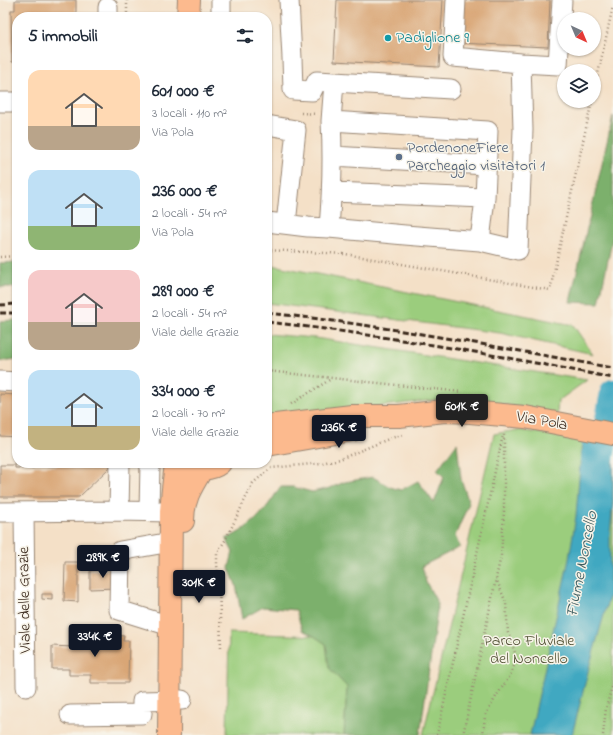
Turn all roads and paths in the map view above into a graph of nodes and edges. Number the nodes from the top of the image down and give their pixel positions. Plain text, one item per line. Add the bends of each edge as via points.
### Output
1 (127, 0) edge
2 (189, 0) edge
3 (221, 0) edge
4 (289, 0) edge
5 (456, 0) edge
6 (562, 0) edge
7 (613, 6) edge
8 (127, 12) edge
9 (188, 12) edge
10 (221, 12) edge
11 (521, 63) junction
12 (600, 64) edge
13 (334, 82) junction
14 (451, 89) dead end
15 (0, 102) edge
16 (12, 102) edge
17 (331, 121) junction
18 (272, 126) edge
19 (333, 156) junction
20 (486, 165) junction
21 (332, 192) junction
22 (485, 198) junction
23 (272, 223) edge
24 (286, 224) junction
25 (329, 228) junction
26 (480, 241) junction
27 (12, 256) edge
28 (0, 257) edge
29 (272, 372) edge
30 (332, 379) junction
31 (0, 382) edge
32 (12, 382) edge
33 (465, 393) dead end
34 (289, 405) dead end
35 (272, 425) edge
36 (401, 425) junction
37 (613, 434) edge
38 (272, 444) edge
39 (120, 468) edge
40 (150, 468) edge
41 (175, 468) edge
42 (200, 468) edge
43 (271, 468) edge
44 (272, 468) edge
45 (119, 511) junction
46 (0, 512) edge
47 (24, 512) junction
48 (149, 512) junction
49 (171, 512) junction
50 (171, 542) junction
51 (496, 578) junction
52 (170, 626) junction
53 (221, 647) dead end
54 (613, 684) edge
55 (26, 687) dead end
56 (176, 700) junction
57 (70, 715) dead end
58 (169, 735) edge
59 (182, 735) edge
60 (437, 735) edge
61 (463, 735) edge
62 (483, 735) edge
63 (603, 735) edge

1 - 8 path
2 - 9 main road
3 - 10 street
4 - 13 street via 293,90 312,91 317,81
5 - 11 street via 453,57
6 - 11 street via 558,65
7 - 12 path
11 - 26 street via 523,130 518,250
13 - 14 street
13 - 17 street
15 - 16 street
17 - 19 street
17 - 20 street via 488,131
18 - 24 street via 296,130
19 - 20 street
19 - 21 street
20 - 22 street
21 - 22 street
21 - 25 street
22 - 26 street
23 - 24 street
24 - 25 street
25 - 26 street
27 - 28 path
29 - 30 path
30 - 33 path
30 - 34 path
31 - 32 street
35 - 36 main road, Via Pola via 352,416
36 - 37 main road, Via Pola via 445,411 470,412 526,417
36 - 38 main road, Via Pola via 352,430
36 - 44 path via 391,438 340,459
39 - 45 street
40 - 48 street
41 - 49 main road
42 - 56 main road via 188,491 183,511
43 - 53 path via 253,483 217,553
45 - 47 street
45 - 48 street
46 - 47 street
47 - 55 street, Viale delle Grazie
48 - 49 street
49 - 50 main road
50 - 52 main road
50 - 52 street via 120,551 119,610
51 - 60 path via 501,556 504,511 504,429
51 - 61 path
51 - 62 path via 506,603 508,633 517,658 510,676 485,716
52 - 56 main road
54 - 63 path via 606,708
56 - 57 street via 142,701 142,714
56 - 58 main road
56 - 59 main road

